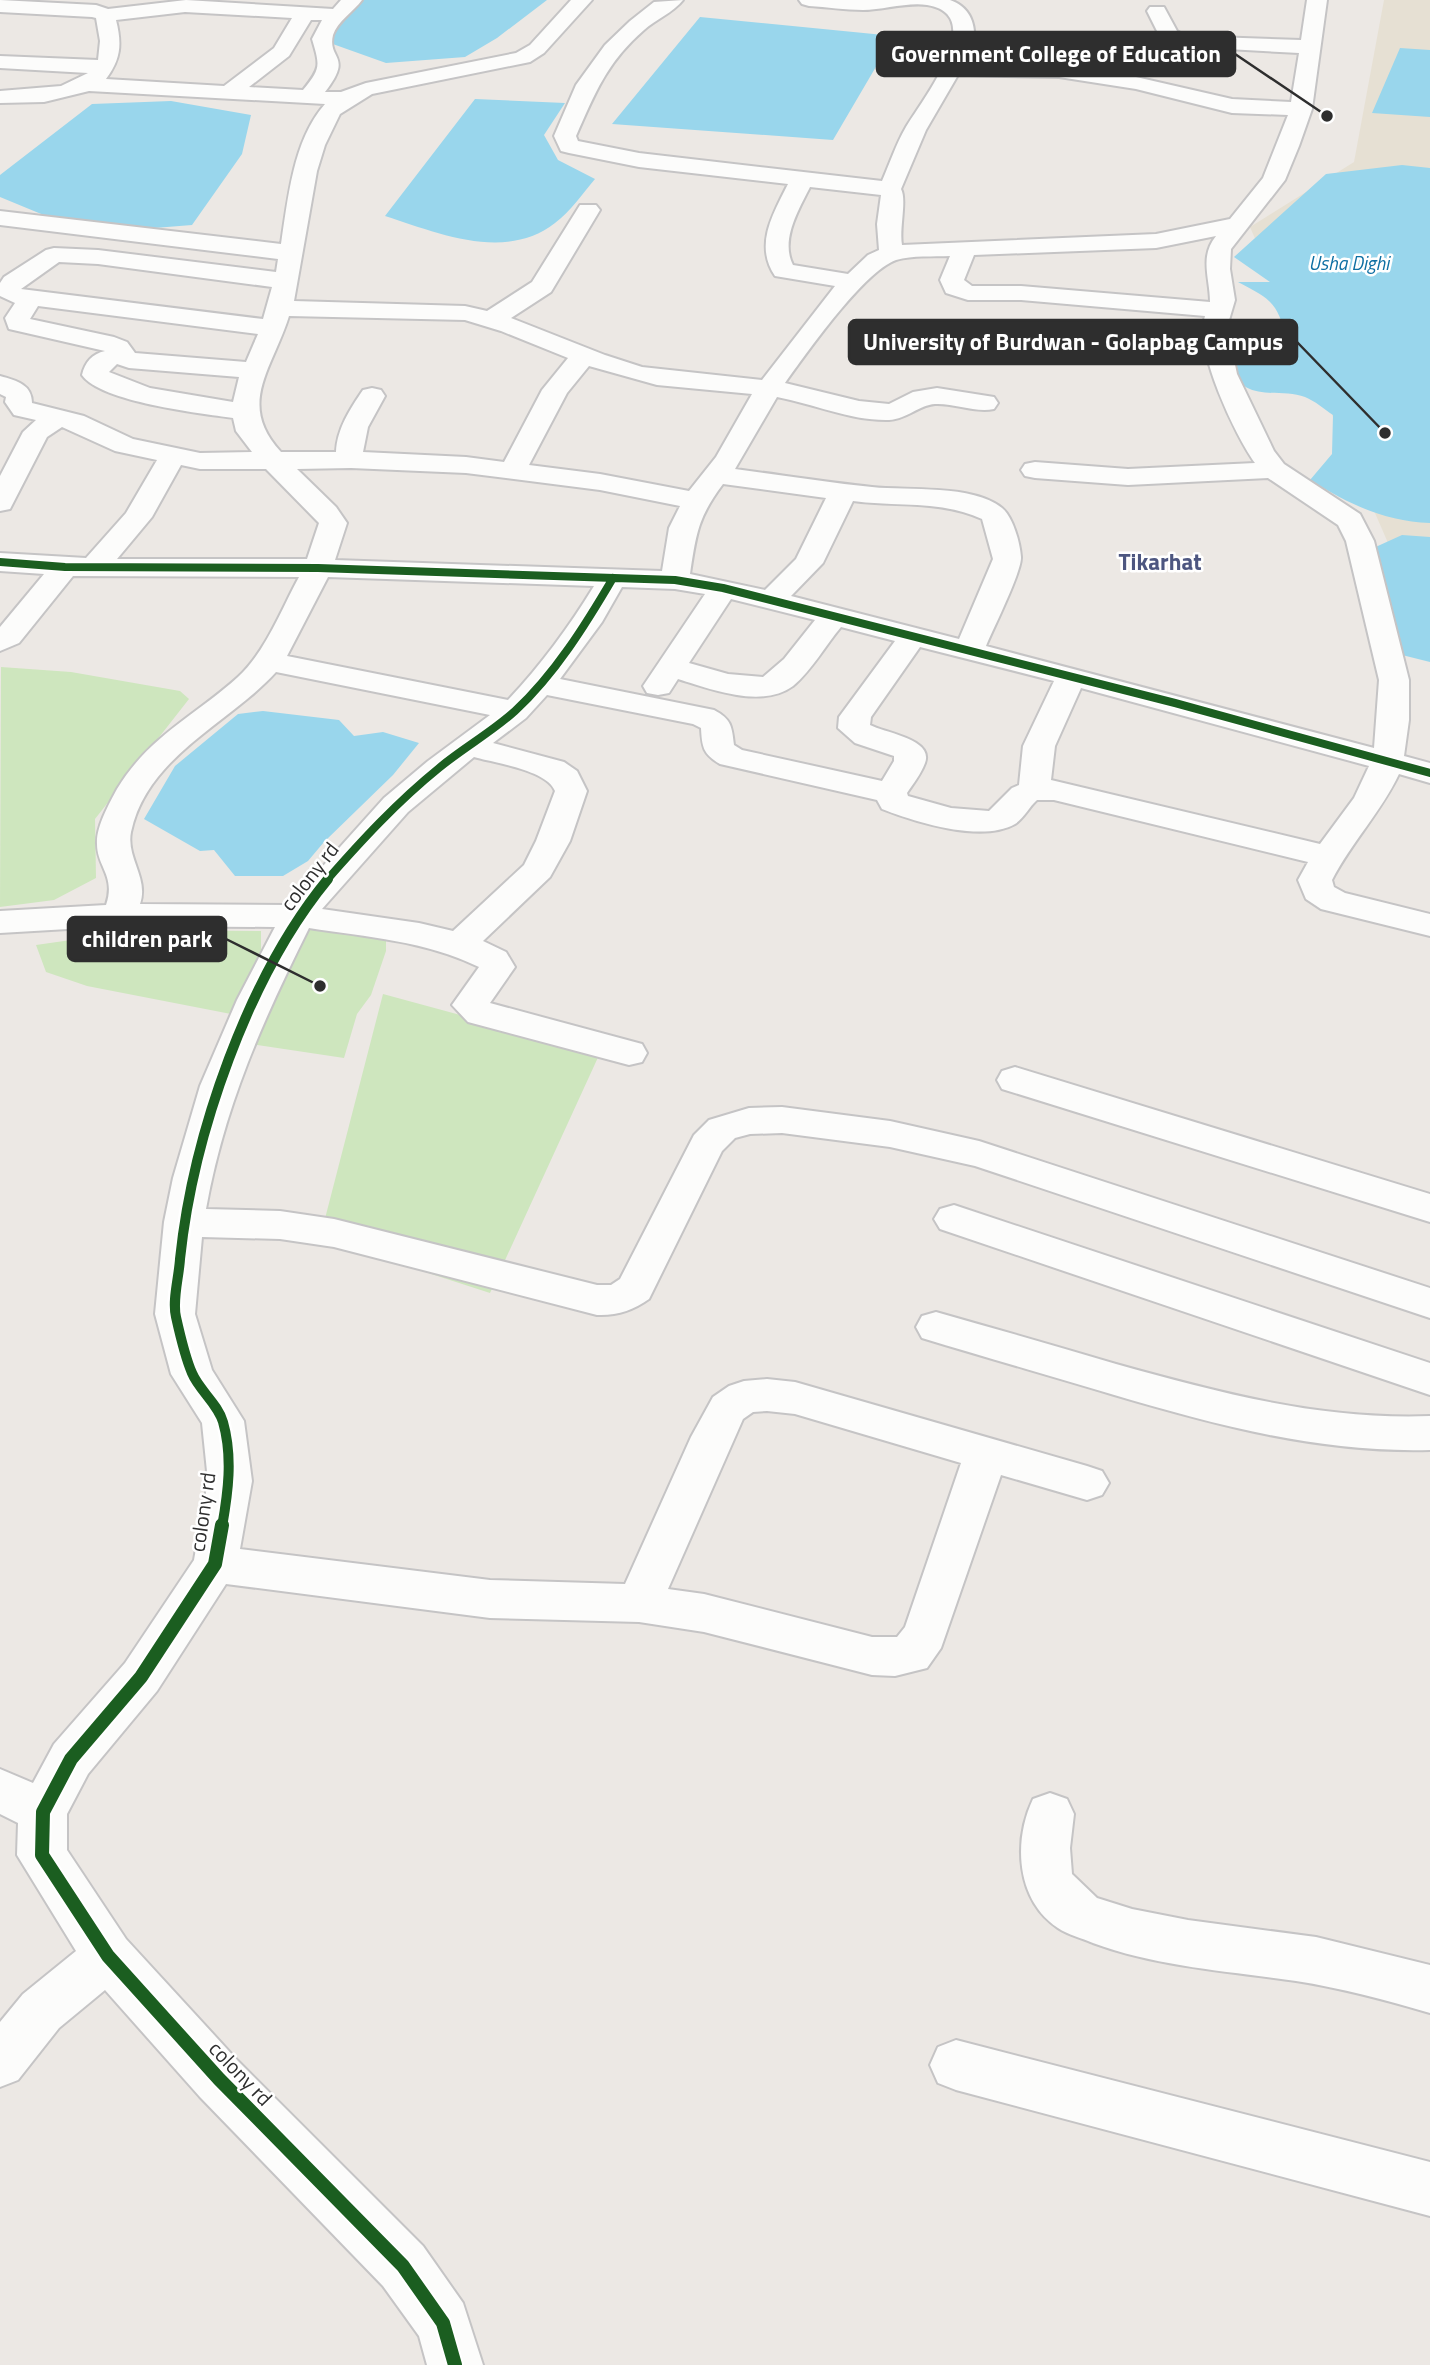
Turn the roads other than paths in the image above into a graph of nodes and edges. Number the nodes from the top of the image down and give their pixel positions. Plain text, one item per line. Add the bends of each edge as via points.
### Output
1 (352, 0) edge
2 (673, 0) edge
3 (809, 0) edge
4 (920, 0) edge
5 (932, 0) edge
6 (1317, 0) edge
7 (0, 6) edge
8 (585, 6) edge
9 (1157, 11) dead end
10 (304, 13) junction
11 (623, 13) dead end
12 (105, 15) junction
13 (337, 15) junction
14 (648, 15) junction
15 (1312, 47) junction
16 (0, 62) edge
17 (104, 67) junction
18 (951, 69) junction
19 (91, 85) junction
20 (231, 91) junction
21 (310, 96) junction
22 (0, 97) edge
23 (343, 99) junction
24 (1301, 109) junction
25 (803, 178) junction
26 (890, 189) junction
27 (589, 210) dead end
28 (0, 218) edge
29 (1237, 225) junction
30 (965, 249) junction
31 (292, 253) junction
32 (892, 253) junction
33 (10, 257) dead end
34 (42, 261) junction
35 (285, 281) junction
36 (854, 282) junction
37 (31, 299) junction
38 (1220, 310) junction
39 (276, 318) junction
40 (492, 318) junction
41 (121, 355) junction
42 (583, 357) junction
43 (194, 367) junction
44 (256, 370) junction
45 (0, 384) edge
46 (769, 388) junction
47 (372, 396) dead end
48 (173, 400) junction
49 (985, 403) dead end
50 (246, 412) junction
51 (58, 417) junction
52 (173, 457) junction
53 (351, 460) junction
54 (277, 462) junction
55 (513, 470) junction
56 (1035, 470) dead end
57 (1274, 470) junction
58 (716, 475) junction
59 (843, 492) junction
60 (696, 502) junction
61 (0, 503) edge
62 (0, 562) edge
63 (80, 566) junction
64 (318, 568) junction
65 (613, 578) junction
66 (675, 580) junction
67 (723, 588) junction
68 (770, 601) junction
69 (832, 617) junction
70 (912, 638) junction
71 (0, 642) edge
72 (968, 652) junction
73 (269, 661) junction
74 (671, 667) junction
75 (1071, 677) junction
76 (528, 698) junction
77 (645, 706) junction
78 (469, 746) junction
79 (1388, 762) junction
80 (1430, 773) edge
81 (1036, 790) junction
82 (891, 793) junction
83 (1326, 856) junction
84 (119, 915) junction
85 (298, 916) junction
86 (0, 922) edge
87 (1430, 925) edge
88 (460, 944) junction
89 (628, 1053) dead end
90 (1014, 1080) dead end
91 (1430, 1208) edge
92 (954, 1219) dead end
93 (184, 1222) junction
94 (1430, 1303) edge
95 (936, 1327) dead end
96 (1430, 1379) edge
97 (1430, 1433) edge
98 (986, 1454) junction
99 (1087, 1483) dead end
100 (215, 1564) junction
101 (639, 1603) junction
102 (0, 1790) edge
103 (43, 1812) junction
104 (1050, 1814) dead end
105 (108, 1955) junction
106 (1430, 1989) edge
107 (0, 2062) edge
108 (956, 2065) dead end
109 (1430, 2189) edge
110 (455, 2365) edge

1 - 13 street
2 - 14 street
3 - 4 street via 862,4
5 - 18 street via 962,16 959,57
6 - 15 street
7 - 12 street via 80,9
8 - 23 street via 523,58 401,80
9 - 15 street via 1168,35 1181,41
10 - 12 street via 185,6
10 - 13 street
10 - 20 street via 282,52
11 - 14 street
12 - 17 street via 113,36
13 - 21 street via 323,39 330,64 326,76
14 - 25 street via 588,83 565,136 569,146 639,160
15 - 24 street
16 - 17 street
17 - 19 street
18 - 24 street via 1059,71 1136,83 1232,106
18 - 26 street via 915,130
19 - 20 street
19 - 22 street
20 - 21 street
21 - 23 street
23 - 31 street via 325,118 307,167
24 - 29 street via 1273,180
25 - 26 street
25 - 36 street via 785,216 777,262 784,271
26 - 32 street via 887,235
27 - 40 street via 542,287
28 - 31 street
29 - 30 street via 1156,241
29 - 38 street via 1219,248
30 - 32 street
30 - 38 street via 952,280 956,288 968,293 1021,293
31 - 35 street
32 - 36 street via 877,260
33 - 34 street
34 - 35 street via 71,255
34 - 37 street via 8,290
35 - 39 street
36 - 46 street
37 - 39 street
37 - 41 street via 17,318 18,324 105,342 118,347
38 - 57 street via 1214,327 1224,374
39 - 40 street via 465,313
39 - 44 street
40 - 42 street
41 - 43 street
41 - 48 street via 97,366 95,374 105,382
42 - 46 street via 640,374
42 - 55 street via 555,390
43 - 44 street
43 - 48 street
44 - 50 street via 245,396
45 - 51 street via 20,394 18,402 23,409
46 - 49 street via 869,410 898,412 926,397
46 - 58 street
47 - 53 street via 347,446
48 - 50 street
50 - 54 street via 259,446
51 - 52 street via 102,437
51 - 61 street via 36,432
52 - 54 street
52 - 63 street via 138,517
53 - 54 street
53 - 55 street
54 - 64 street via 332,523
55 - 60 street via 638,488
56 - 57 street via 1128,477
57 - 79 street via 1350,520 1360,541 1394,680
58 - 59 street
58 - 60 street
59 - 68 street via 809,564
59 - 72 street via 936,498 974,505 993,514 1007,559
60 - 66 street via 683,528
62 - 63 street
63 - 64 street
63 - 71 street
64 - 65 street
64 - 73 street
65 - 66 street
65 - 76 street, colony rd via 587,622
66 - 67 street
67 - 68 street
67 - 74 street
68 - 69 street
69 - 70 street
69 - 74 street via 780,681 767,687 746,688
70 - 72 street
70 - 82 street via 855,717 854,728 862,735 909,752 909,761
72 - 75 street
73 - 76 street
73 - 84 street via 249,683 163,750 133,790 113,846 127,893
74 - 77 street
75 - 79 street
75 - 81 street via 1034,753
76 - 77 street
76 - 78 street, colony rd
77 - 82 street via 703,717 716,724 719,749 731,757
78 - 85 street, colony rd via 396,805
78 - 88 street via 553,769 566,778 571,791 538,870
79 - 80 street
79 - 83 street via 1377,787
81 - 82 street via 1021,794 1005,816 992,822 906,808 894,802
81 - 83 street via 1054,790
83 - 87 street via 1315,880 1318,892 1333,901
84 - 85 street
84 - 86 street
85 - 88 street
85 - 93 street, colony rd via 218,1086
88 - 89 street via 494,960 497,967 473,998 473,1010
90 - 91 street
92 - 96 street
93 - 94 street via 280,1225 334,1233 612,1301 635,1289 707,1144 722,1129 750,1121 782,1120 890,1134 979,1154
93 - 100 street, colony rd via 175,1314 192,1374 222,1422 230,1480
95 - 97 street via 1265,1419 1327,1430
98 - 99 street
98 - 101 street via 795,1398 744,1397 728,1408 712,1437
98 - 101 street via 925,1635 911,1654 872,1656 704,1613
100 - 101 street via 489,1599
100 - 103 street, colony rd via 141,1677 71,1759
102 - 103 street
103 - 105 street, colony rd via 42,1855
104 - 106 street via 1045,1853 1050,1884 1076,1913 1126,1930 1300,1958
105 - 107 street via 41,2011
105 - 110 street, colony rd via 219,2079 403,2266 443,2323
108 - 109 street

